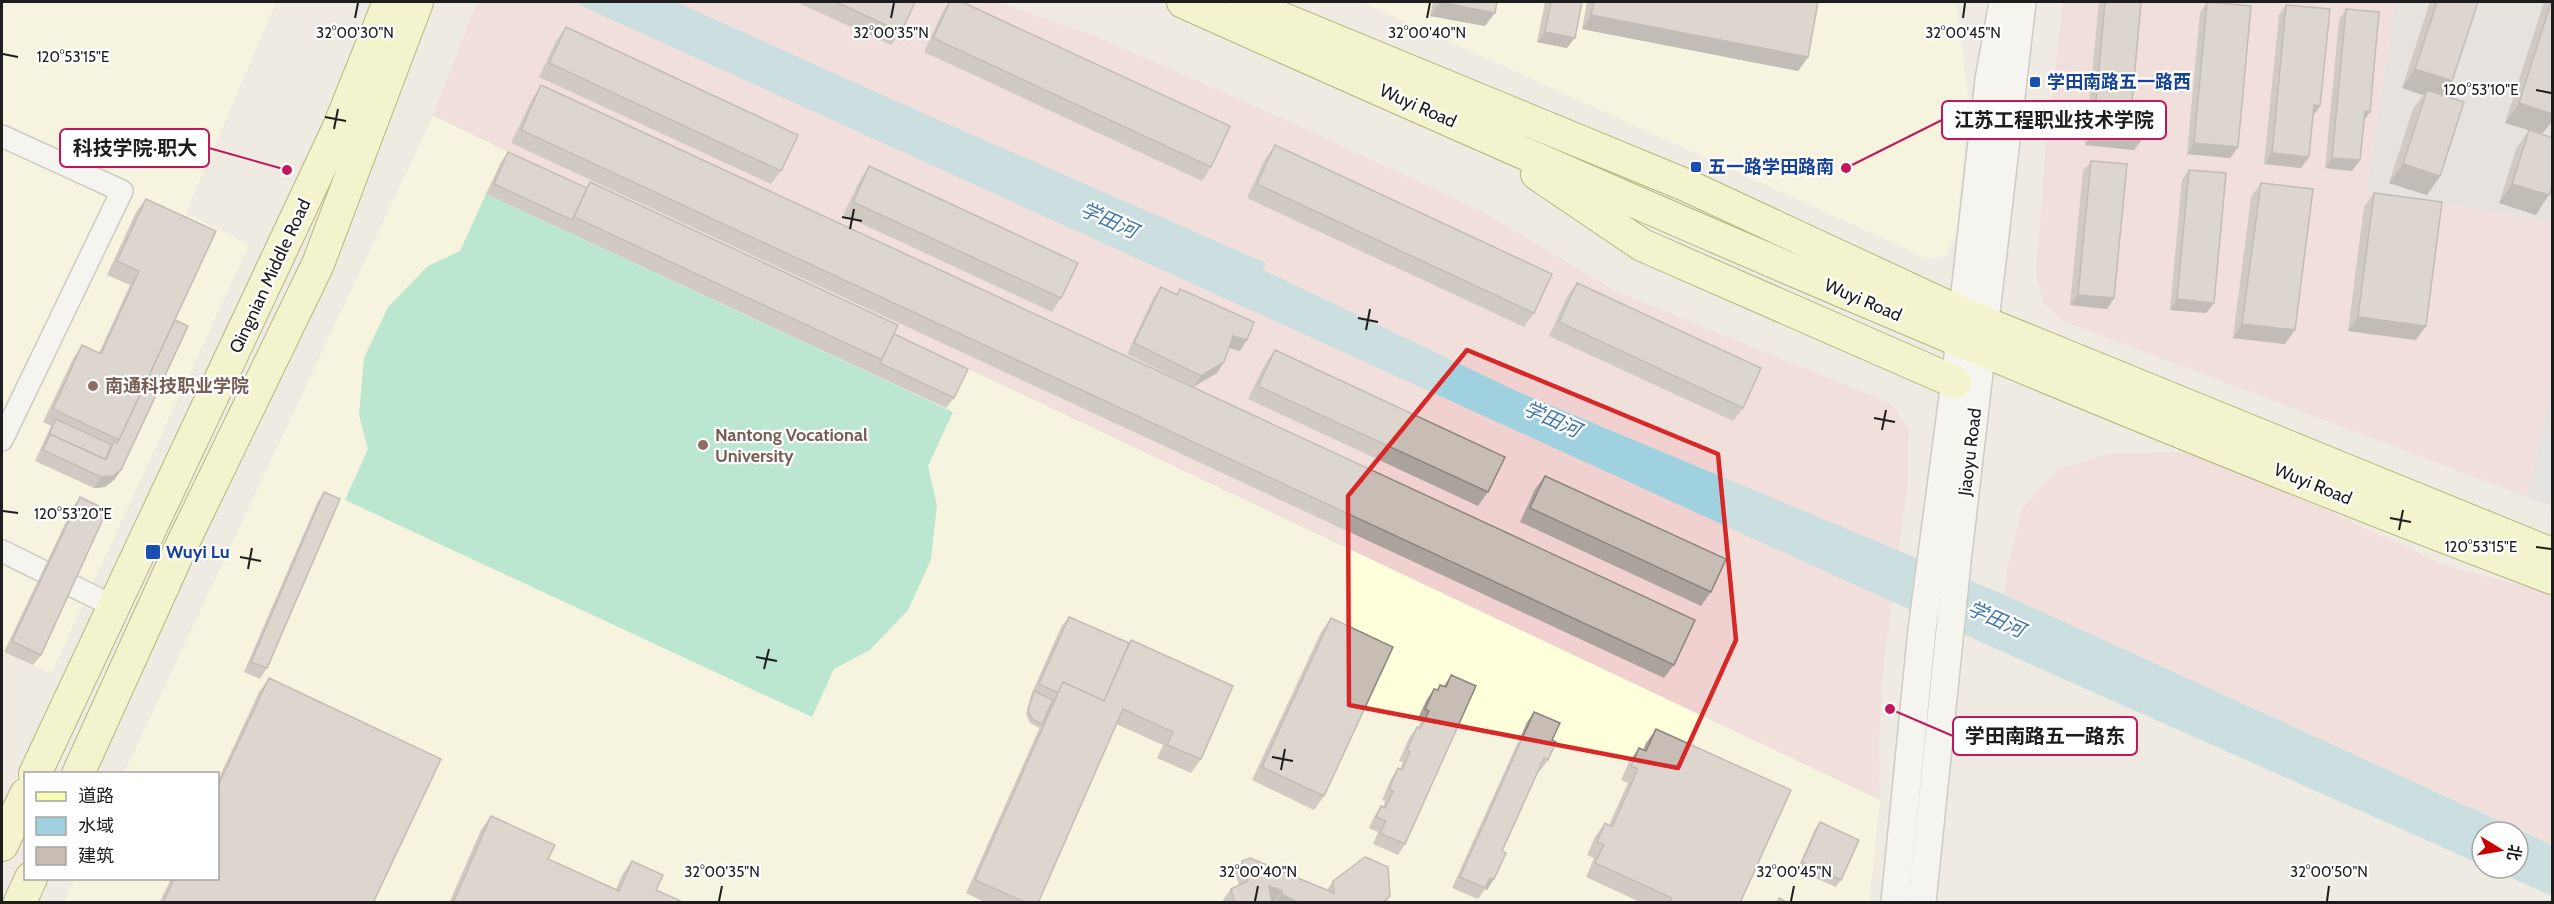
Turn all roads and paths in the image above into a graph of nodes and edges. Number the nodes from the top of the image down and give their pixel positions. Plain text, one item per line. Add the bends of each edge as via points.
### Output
1 (389, 2) edge
2 (417, 2) edge
3 (1183, 2) edge
4 (1242, 2) edge
5 (2005, 3) edge
6 (1474, 131) junction
7 (2, 136) edge
8 (1972, 333) junction
9 (1955, 382) junction
10 (2, 440) edge
11 (2, 551) edge
12 (2553, 555) edge
13 (1945, 557) junction
14 (2553, 578) edge
15 (113, 606) junction
16 (36, 772) edge
17 (79, 772) edge
18 (24, 798) edge
19 (2, 845) edge
20 (31, 880) edge
21 (20, 903) edge
22 (1895, 903) edge
23 (1922, 903) edge

1 - 15 main road, Qingnian Middle Road via 338,129
2 - 17 main road, Qingnian Middle Road via 318,264 180,549
3 - 6 main road, Wuyi Road
4 - 8 main road, Wuyi Road via 1688,186
5 - 8 street, Jiaoyu Road
6 - 8 main road, Wuyi Road
6 - 9 main road via 1642,245
7 - 10 street via 122,191
8 - 9 street, Jiaoyu Road
8 - 12 main road, Wuyi Road
8 - 13 street, Jiaoyu Road
8 - 14 main road, Wuyi Road via 2442,536
9 - 13 street, Jiaoyu Road
11 - 15 street
13 - 22 street, Jiaoyu Road via 1922,630
13 - 23 street, Jiaoyu Road via 1950,643
15 - 16 main road, Qingnian Middle Road
18 - 19 main road
20 - 21 main road

